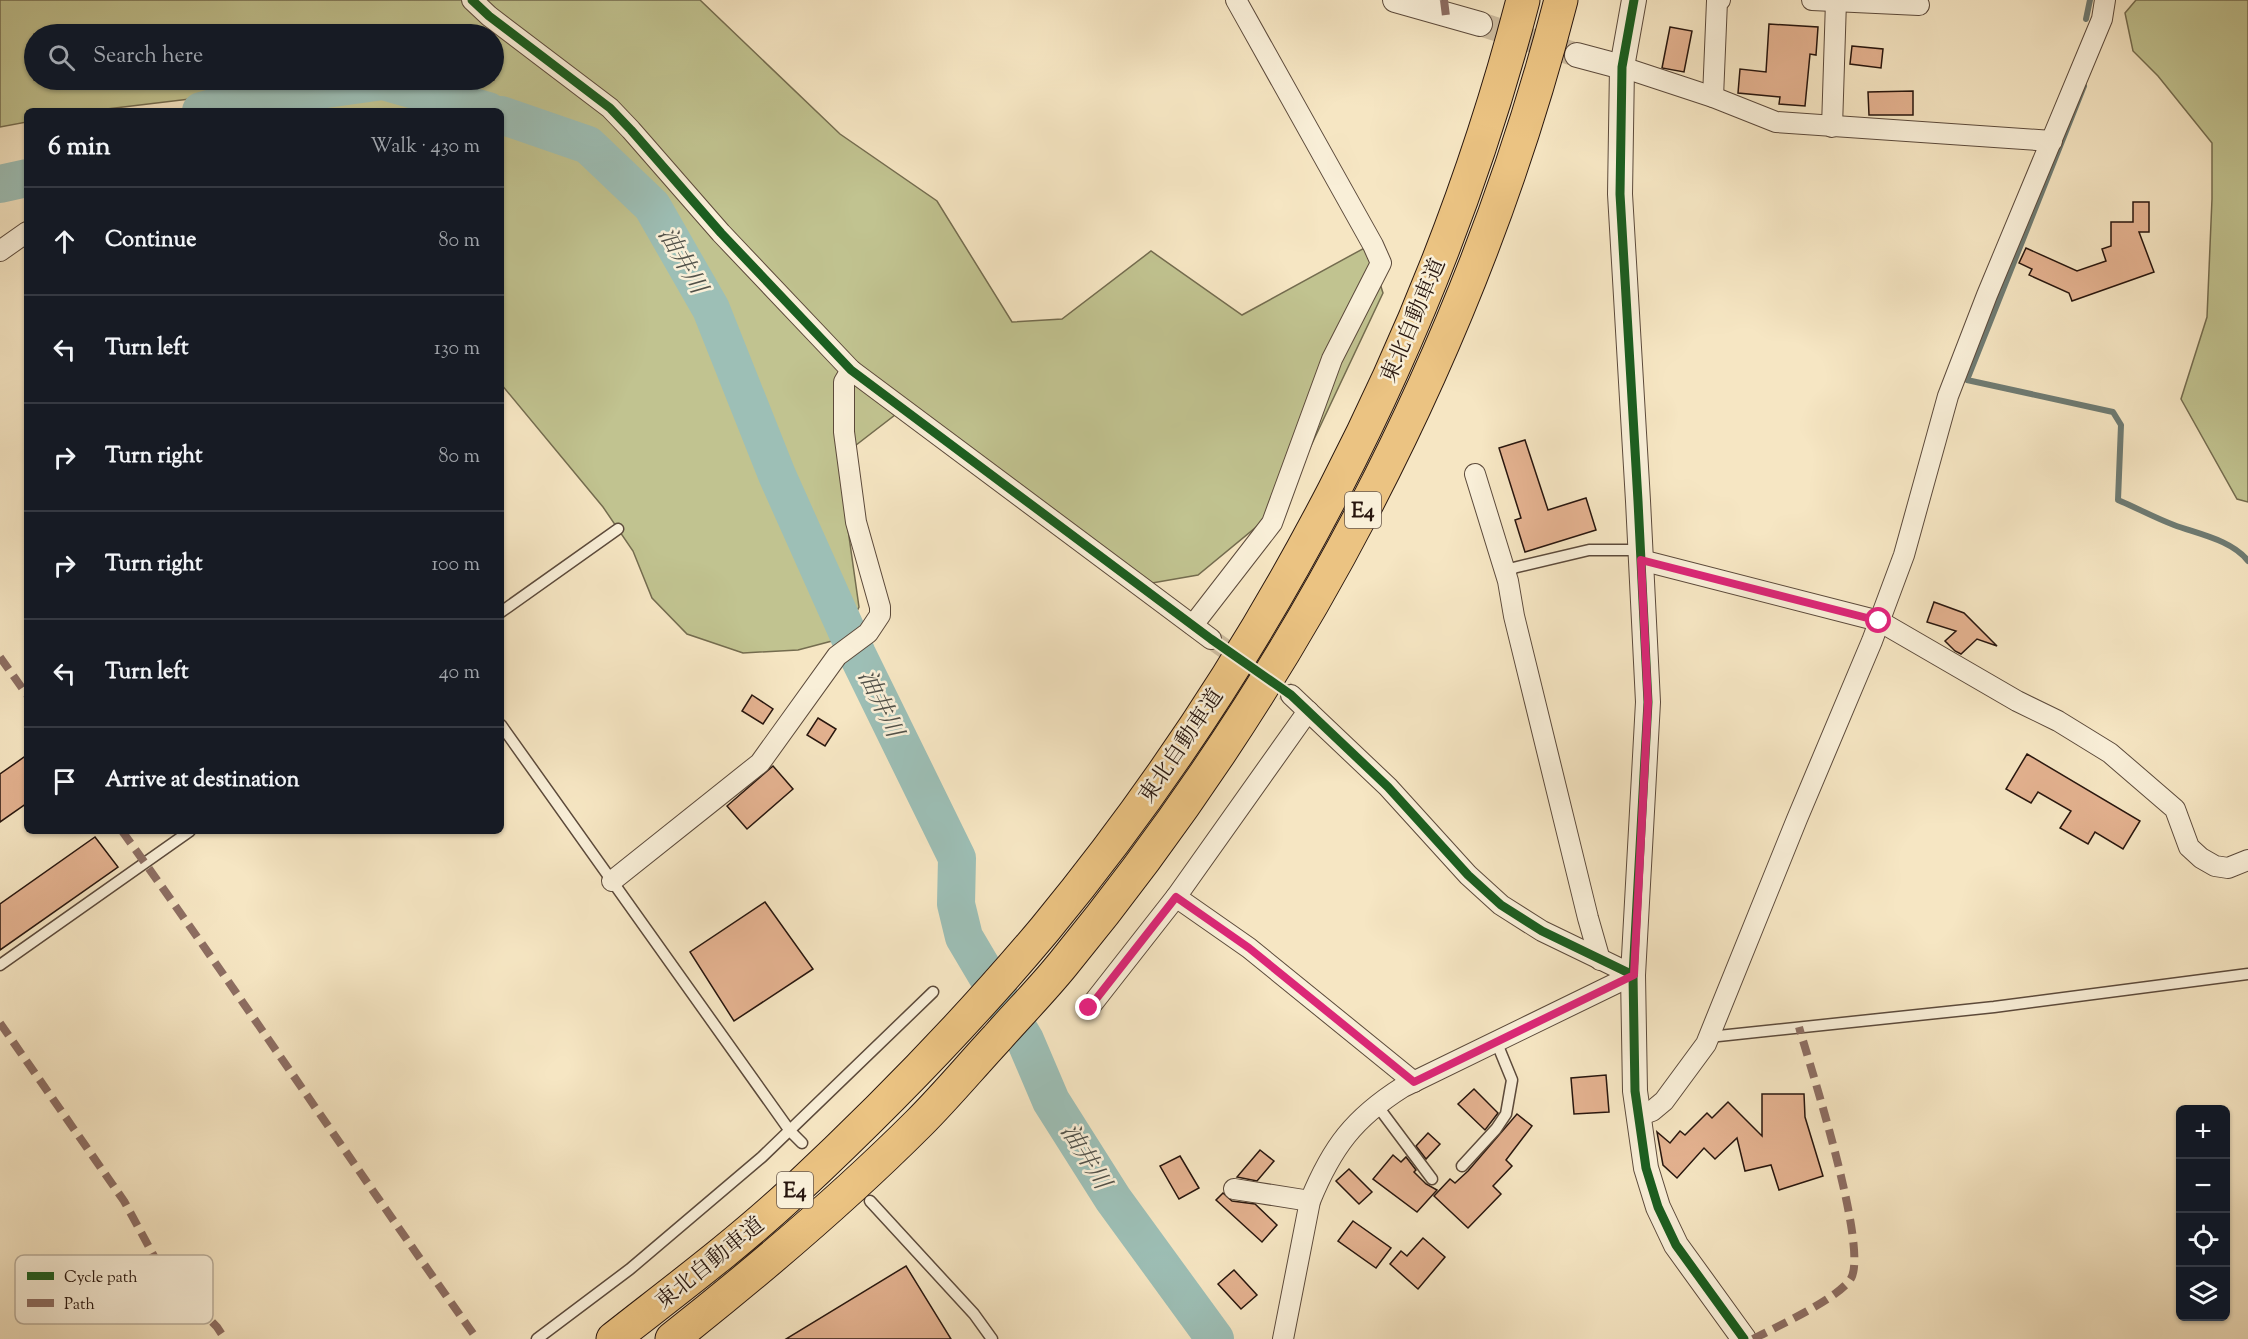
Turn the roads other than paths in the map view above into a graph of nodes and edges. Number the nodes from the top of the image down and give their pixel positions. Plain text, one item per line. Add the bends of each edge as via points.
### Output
1 (472, 0) edge
2 (1236, 0) edge
3 (1395, 0) edge
4 (1523, 0) edge
5 (1562, 0) edge
6 (1634, 0) edge
7 (1720, 0) edge
8 (1812, 0) edge
9 (2105, 0) edge
10 (1836, 1) edge
11 (1919, 5) dead end
12 (500, 24) edge
13 (1480, 24) tunnel mouth
14 (504, 27) edge
15 (1577, 55) tunnel mouth
16 (1622, 67) junction
17 (1713, 97) junction
18 (1832, 127) junction
19 (2052, 141) junction
20 (24, 234) edge
21 (0, 251) edge
22 (851, 370) junction
23 (1475, 474) dead end
24 (618, 529) dead end
25 (1641, 555) junction
26 (1508, 581) junction
27 (504, 610) edge
28 (1879, 621) junction
29 (1193, 625) junction
30 (1211, 639) tunnel mouth
31 (1291, 695) tunnel mouth
32 (1308, 711) junction
33 (504, 729) edge
34 (186, 834) edge
35 (2248, 860) edge
36 (612, 881) junction
37 (1176, 897) junction
38 (1600, 960) junction
39 (0, 965) edge
40 (1634, 975) junction
41 (2248, 975) edge
42 (933, 992) dead end
43 (1089, 1008) dead end
44 (1709, 1037) junction
45 (1496, 1041) junction
46 (1414, 1082) junction
47 (1376, 1104) junction
48 (1638, 1116) junction
49 (790, 1131) junction
50 (802, 1143) dead end
51 (1462, 1166) dead end
52 (1432, 1179) dead end
53 (1234, 1189) dead end
54 (870, 1201) dead end
55 (1310, 1201) junction
56 (537, 1339) edge
57 (613, 1339) edge
58 (672, 1339) edge
59 (992, 1339) edge
60 (1283, 1339) edge
61 (1744, 1339) edge

1 - 12 street
2 - 29 street via 1381,263 1332,359 1272,523
3 - 13 street
4 - 57 highway, 東北自動車道 / E4 via 1492,108 1415,319 1322,512 1273,600 1184,741 1120,833 962,1024 792,1193
5 - 58 highway, 東北自動車道 / E4 via 1487,235 1409,419 1353,531 1257,695 1149,854 1062,966 982,1055 920,1122 818,1218 754,1275
6 - 16 street
7 - 17 street
8 - 10 street
9 - 19 street via 2102,19
10 - 11 street
10 - 18 street
14 - 22 street via 610,108
15 - 16 street
16 - 17 street
16 - 25 street via 1620,194
17 - 18 street via 1776,122
18 - 19 street
19 - 28 street via 1948,396 1904,555
20 - 21 street
22 - 29 street
22 - 36 street via 844,382 844,432 856,522 880,615 868,633 837,656 760,763
23 - 26 street
24 - 27 lane
25 - 26 lane via 1589,550 1514,568
25 - 28 street
25 - 40 street via 1648,702
26 - 38 street
28 - 35 street via 2110,753 2175,810 2189,847 2201,858 2228,868
28 - 44 street
29 - 30 street
31 - 32 street
32 - 37 street
32 - 38 street via 1502,905 1542,931
33 - 36 lane
34 - 39 lane
36 - 49 lane
37 - 43 street
37 - 46 street via 1249,948
38 - 40 street
40 - 45 street
40 - 48 street
41 - 44 lane
42 - 49 lane
44 - 48 street via 1664,1101
45 - 46 street
45 - 51 lane via 1512,1080 1506,1114
46 - 47 street
47 - 52 lane
47 - 55 street via 1346,1133
48 - 61 street via 1646,1168 1676,1245
49 - 50 lane
49 - 56 lane via 630,1269
53 - 55 street
54 - 59 lane via 974,1314
55 - 60 street

